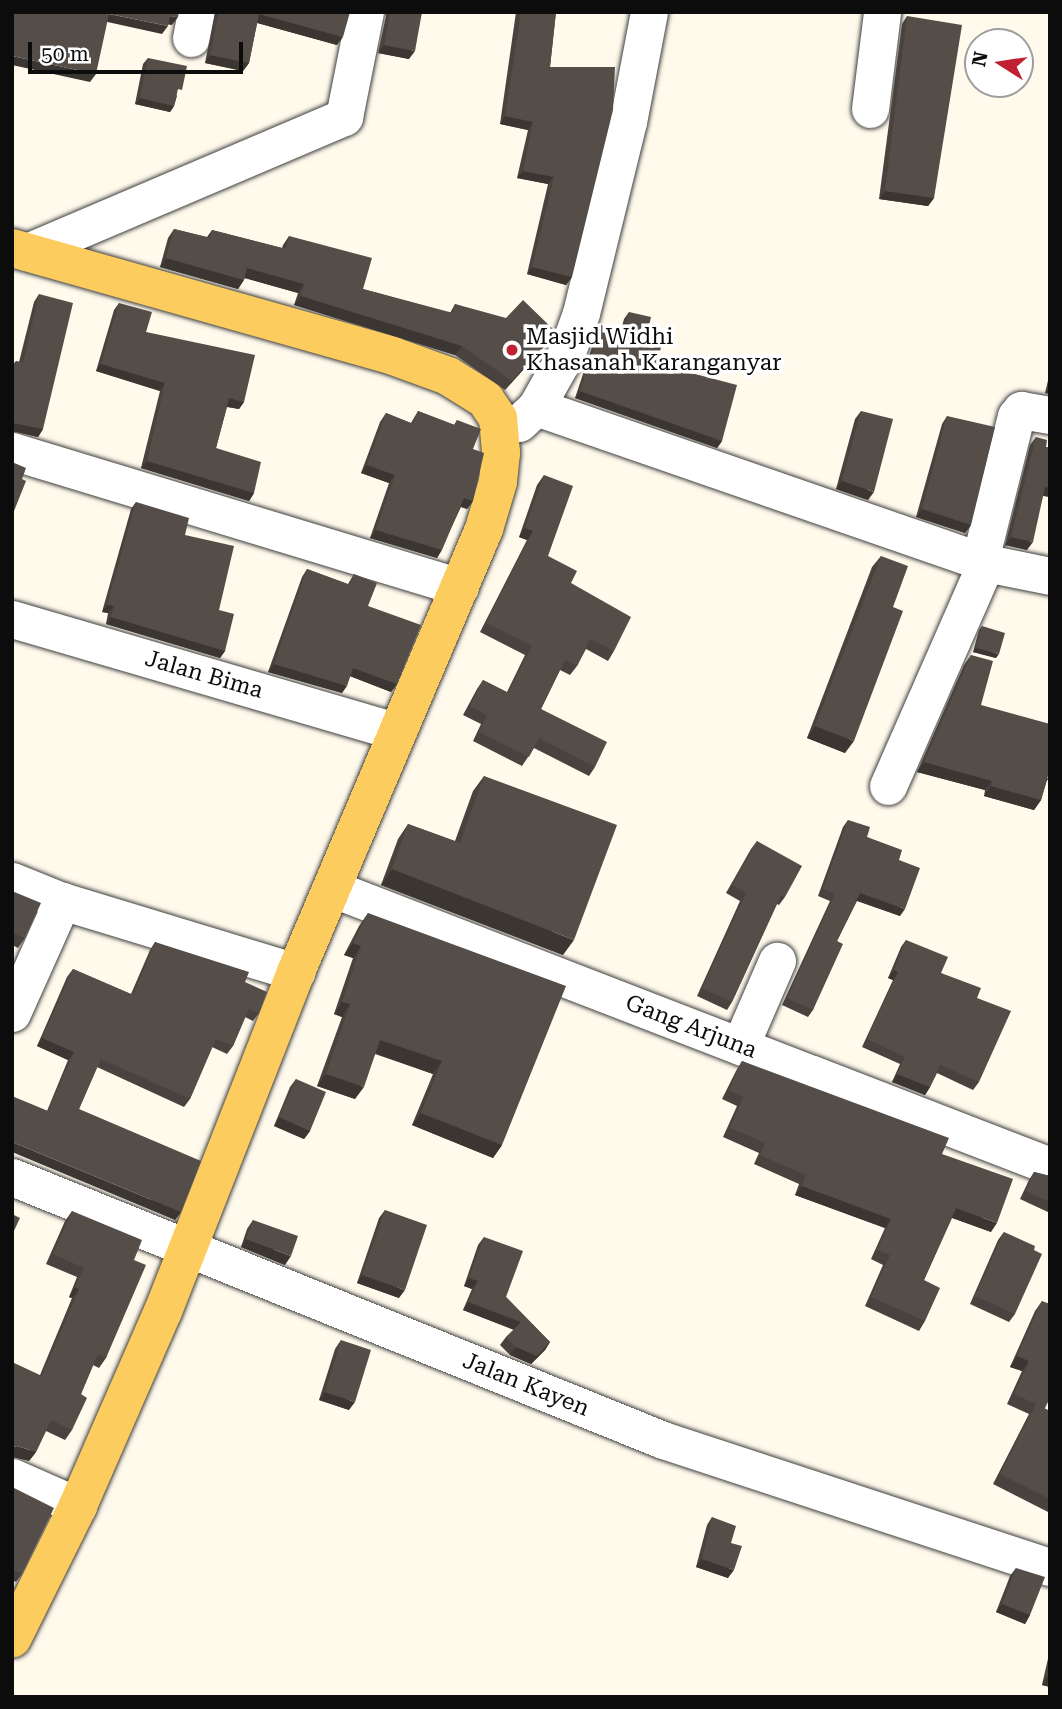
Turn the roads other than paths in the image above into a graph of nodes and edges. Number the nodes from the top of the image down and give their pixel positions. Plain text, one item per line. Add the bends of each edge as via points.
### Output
1 (365, 12) edge
2 (649, 12) edge
3 (882, 12) edge
4 (870, 109) dead end
5 (20, 250) edge
6 (536, 407) junction
7 (1050, 415) edge
8 (500, 440) junction
9 (12, 451) edge
10 (983, 561) junction
11 (1050, 576) edge
12 (460, 587) junction
13 (12, 619) edge
14 (396, 731) junction
15 (888, 786) dead end
16 (12, 881) edge
17 (331, 888) junction
18 (62, 901) junction
19 (777, 961) dead end
20 (296, 972) junction
21 (12, 1013) edge
22 (740, 1046) junction
23 (1050, 1166) edge
24 (12, 1177) edge
25 (186, 1249) junction
26 (12, 1477) edge
27 (78, 1506) junction
28 (1050, 1567) edge
29 (12, 1639) edge

1 - 5 street via 344,117
2 - 6 street via 628,122 581,313 567,352
3 - 4 street
5 - 8 main road via 447,376 485,399 498,418
6 - 8 street
6 - 10 street
7 - 10 street via 1021,410 1016,416
8 - 12 main road via 498,482
9 - 12 street
10 - 11 street
10 - 15 street
12 - 14 main road
13 - 14 street, Jalan Bima
14 - 17 main road
16 - 18 street
17 - 20 main road
17 - 22 street, Gang Arjuna
18 - 20 street
18 - 21 street
19 - 22 street
20 - 25 main road
22 - 23 street, Gang Arjuna
24 - 25 street, Jalan Kayen
25 - 27 main road
25 - 28 street, Jalan Kayen via 663,1440
26 - 27 street
27 - 29 main road

